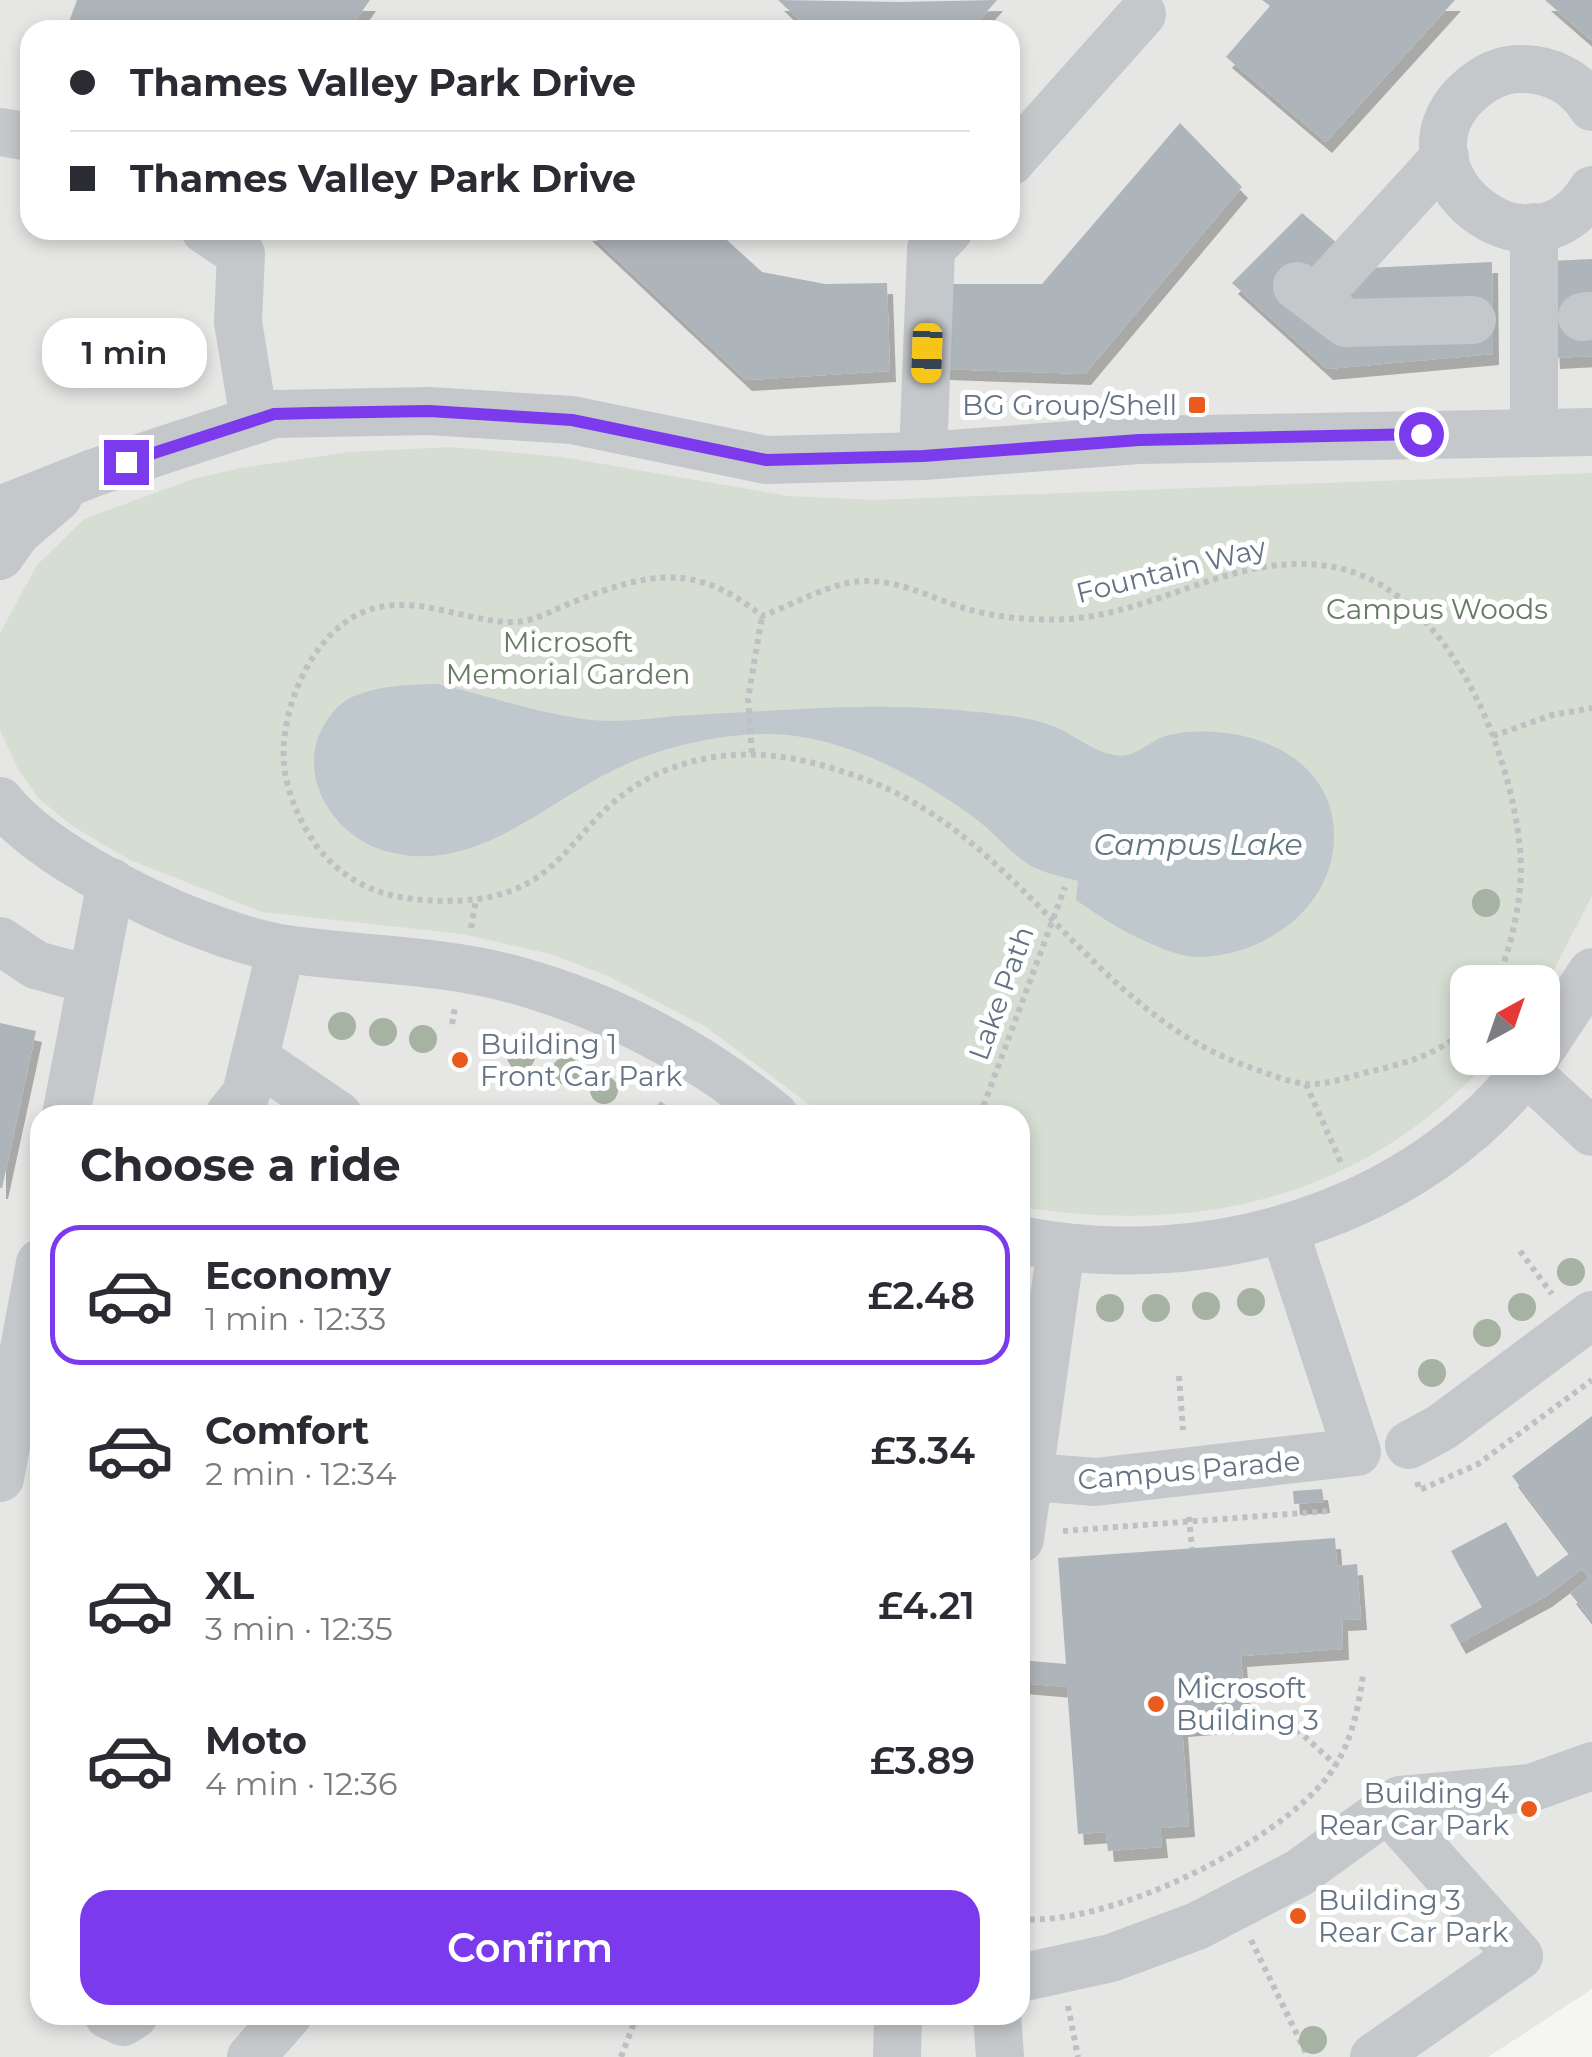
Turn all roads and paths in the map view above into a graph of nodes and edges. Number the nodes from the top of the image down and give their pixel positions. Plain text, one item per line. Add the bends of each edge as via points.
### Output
1 (1142, 14) dead end
2 (1592, 107) edge
3 (1020, 151) edge
4 (1445, 157) junction
5 (1592, 190) edge
6 (1534, 227) junction
7 (220, 240) edge
8 (930, 240) edge
9 (1472, 320) dead end
10 (254, 420) junction
11 (1534, 432) junction
12 (1592, 432) edge
13 (923, 456) junction
14 (75, 482) junction
15 (0, 510) edge
16 (0, 556) edge
17 (762, 616) junction
18 (1592, 708) edge
19 (1493, 736) junction
20 (751, 749) junction
21 (0, 801) edge
22 (110, 882) junction
23 (1065, 887) dead end
24 (476, 900) junction
25 (1053, 919) junction
26 (470, 931) dead end
27 (0, 941) edge
28 (282, 949) junction
29 (1500, 965) edge
30 (1592, 972) edge
31 (90, 980) junction
32 (1560, 1021) edge
33 (1450, 1043) edge
34 (1520, 1075) edge
35 (1547, 1075) edge
36 (1306, 1084) junction
37 (246, 1096) edge
38 (664, 1100) dead end
39 (68, 1105) edge
40 (290, 1105) edge
41 (661, 1105) edge
42 (760, 1105) edge
43 (984, 1105) edge
44 (1592, 1132) edge
45 (1346, 1176) dead end
46 (1285, 1232) junction
47 (1040, 1244) edge
48 (1592, 1315) edge
49 (30, 1316) edge
50 (1030, 1390) edge
51 (1409, 1445) dead end
52 (2, 1465) edge
53 (1030, 1477) edge
54 (1030, 1496) edge
55 (1328, 1511) dead end
56 (1040, 1529) edge
57 (1363, 1675) dead end
58 (1282, 1716) dead end
59 (1336, 1764) junction
60 (1592, 1766) edge
61 (1386, 1807) junction
62 (1212, 1863) junction
63 (1235, 1908) junction
64 (1030, 1921) edge
65 (1030, 1976) edge
66 (279, 2025) edge
67 (633, 2025) edge
68 (898, 2025) edge
69 (997, 2025) edge
70 (251, 2057) edge
71 (621, 2057) edge
72 (897, 2057) edge
73 (1000, 2057) edge
74 (1308, 2057) edge
75 (1374, 2057) edge

1 - 3 street
2 - 4 street via 1556,75 1516,68 1495,74 1469,91 1451,116
4 - 6 street via 1450,178 1474,210 1512,227
4 - 9 street via 1306,292 1346,323
5 - 6 street via 1572,212
6 - 11 street
7 - 10 street via 241,254 238,322
8 - 13 street
10 - 13 street via 429,411 572,420 766,460
10 - 14 street
11 - 12 street
11 - 13 street via 1139,440
14 - 15 street
14 - 16 street via 17,532
17 - 19 path, Fountain Way via 848,583 886,583 966,608 1071,619 1142,604 1259,565 1319,564 1350,570 1422,617 1468,684
17 - 20 path via 748,700
17 - 24 path via 708,580 663,577 516,622 402,604 372,608 326,640 284,734 284,769 320,852 370,890 398,898
18 - 19 path
19 - 29 path, Fountain Way via 1520,850 1518,895
20 - 24 path via 651,778 540,878
20 - 25 path via 812,761 915,801 991,856
21 - 22 street via 16,822
22 - 28 street via 212,928
22 - 31 street
23 - 25 path, Lake Path
24 - 26 path
25 - 36 path via 1160,1023 1219,1056
25 - 43 path, Lake Path
27 - 31 street via 36,965
28 - 37 street
28 - 42 street via 463,968 566,996 685,1051
30 - 32 street
31 - 39 street
33 - 36 path via 1411,1063
34 - 46 street via 1426,1161 1360,1200
35 - 44 street
36 - 45 path
37 - 40 street
38 - 41 path
46 - 47 street via 1171,1250
46 - 53 street, Campus Parade via 1357,1452 1095,1482
47 - 50 street
48 - 51 street via 1442,1428
49 - 52 street
54 - 56 street
55 - 56 path
57 - 59 path via 1358,1715
58 - 59 path
59 - 62 path via 1285,1819
60 - 61 street via 1530,1788 1418,1796
61 - 63 street via 1344,1845
61 - 75 street via 1520,1956
62 - 63 path
62 - 64 path via 1142,1894 1051,1922
63 - 65 street via 1111,1958
63 - 74 path
66 - 70 street
67 - 71 path
68 - 72 street
69 - 73 street

